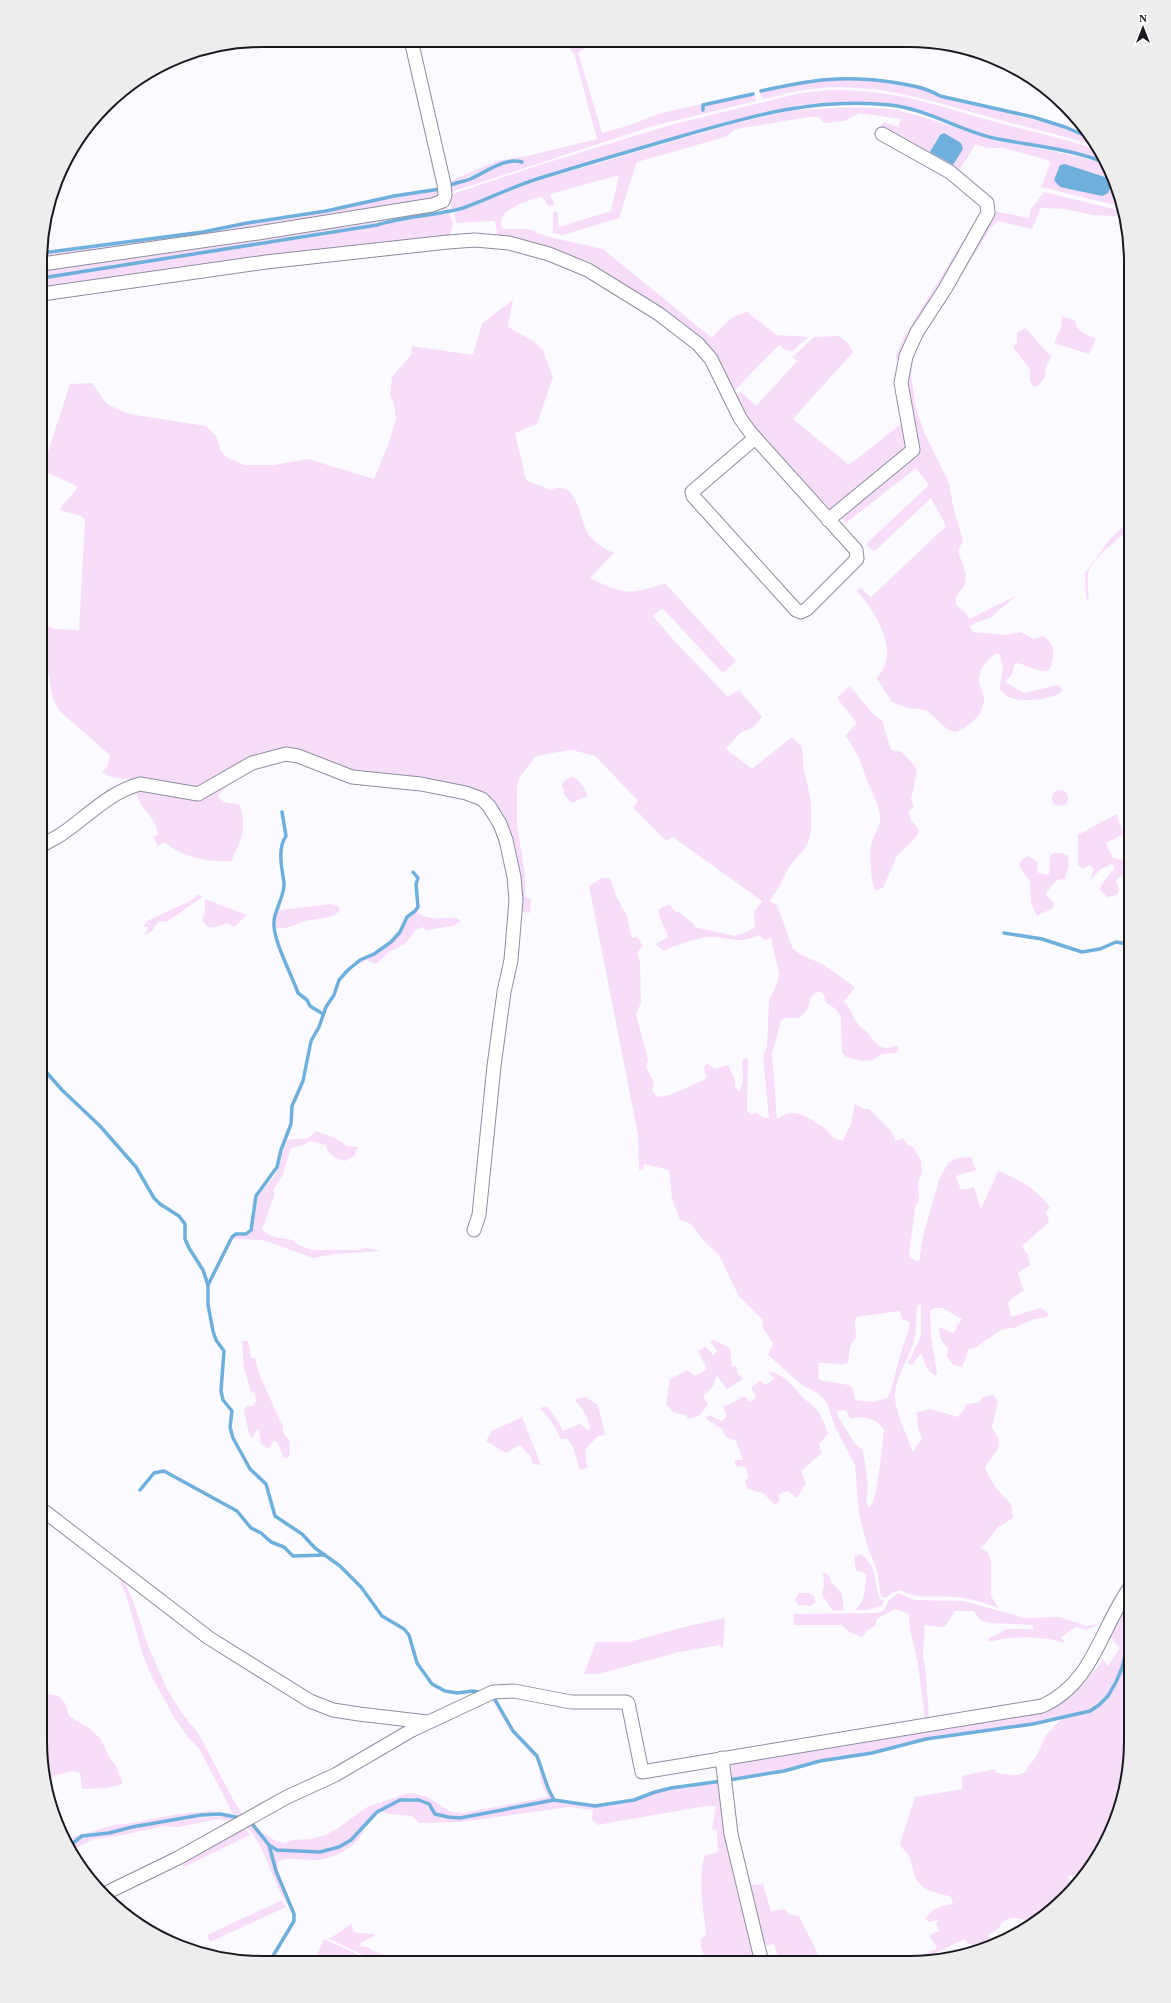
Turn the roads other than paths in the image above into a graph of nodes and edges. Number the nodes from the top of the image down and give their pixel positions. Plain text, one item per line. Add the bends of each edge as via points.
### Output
1 (413, 47) edge
2 (882, 134) dead end
3 (47, 263) edge
4 (47, 293) edge
5 (755, 438) junction
6 (828, 520) junction
7 (47, 843) edge
8 (474, 1230) dead end
9 (47, 1513) edge
10 (1124, 1595) edge
11 (427, 1722) junction
12 (722, 1758) junction
13 (109, 1892) edge
14 (760, 1956) edge

1 - 3 street via 444,184 443,201 432,205 258,233
2 - 6 street via 950,172 987,202 988,213 945,289 917,332 906,356 901,383 912,450
4 - 5 street via 172,274 370,250 475,240 508,243 549,254 588,270 660,314 698,344 711,359 740,418
5 - 6 street
5 - 6 street via 692,492 693,496 796,610 801,612 857,559 856,550
7 - 8 street via 66,832 107,799 132,786 140,784 198,794 252,763 286,754 298,756 352,777 421,784 482,799 493,812 506,840 516,900 511,960 494,1066 479,1215
9 - 11 street via 209,1638 310,1701 333,1710
10 - 12 street via 1087,1668 1068,1691 1042,1706
11 - 12 street via 493,1692 501,1691 514,1691 571,1702 626,1702 642,1772
11 - 13 street via 335,1775
12 - 14 street via 731,1834

